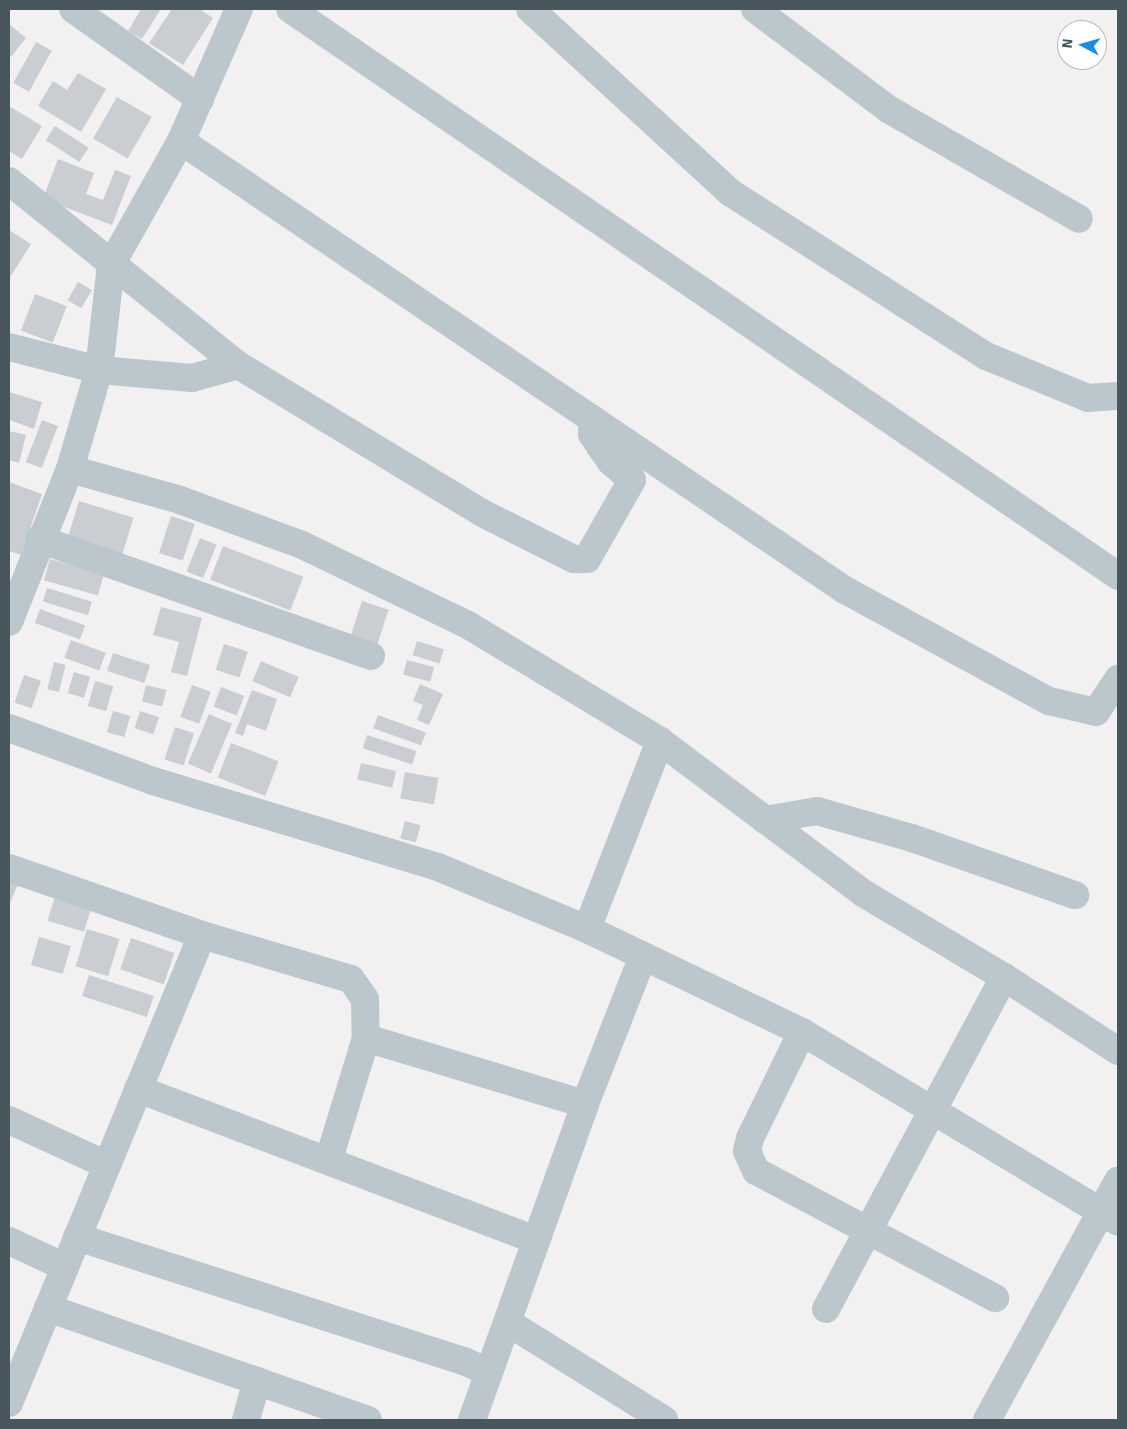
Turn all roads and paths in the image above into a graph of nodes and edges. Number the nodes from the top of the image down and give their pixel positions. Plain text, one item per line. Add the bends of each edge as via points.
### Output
1 (73, 9) edge
2 (240, 9) edge
3 (290, 9) edge
4 (530, 9) edge
5 (755, 9) edge
6 (200, 99) junction
7 (180, 141) junction
8 (9, 181) edge
9 (1079, 219) dead end
10 (111, 265) junction
11 (9, 347) edge
12 (238, 365) junction
13 (99, 370) junction
14 (1118, 396) edge
15 (592, 419) junction
16 (70, 469) junction
17 (39, 539) junction
18 (1118, 576) edge
19 (9, 622) edge
20 (371, 656) dead end
21 (1115, 693) edge
22 (9, 728) edge
23 (660, 741) junction
24 (765, 820) junction
25 (9, 868) edge
26 (1075, 895) dead end
27 (587, 929) junction
28 (202, 935) junction
29 (643, 956) junction
30 (1004, 977) junction
31 (802, 1032) junction
32 (366, 1038) junction
33 (1118, 1051) edge
34 (138, 1089) junction
35 (586, 1104) junction
36 (930, 1109) junction
37 (9, 1120) edge
38 (329, 1159) junction
39 (107, 1166) junction
40 (1118, 1181) edge
41 (1110, 1217) edge
42 (866, 1230) junction
43 (77, 1237) junction
44 (536, 1240) junction
45 (9, 1241) edge
46 (65, 1267) junction
47 (995, 1298) dead end
48 (48, 1308) junction
49 (826, 1309) dead end
50 (509, 1323) junction
51 (488, 1372) junction
52 (257, 1380) junction
53 (9, 1403) edge
54 (246, 1420) edge
55 (368, 1420) edge
56 (472, 1420) edge
57 (664, 1420) edge
58 (987, 1420) edge

1 - 6 street
2 - 6 street
3 - 18 street
4 - 14 street via 731,192 986,356 1088,398
5 - 9 street via 888,109
6 - 7 street
7 - 10 street
7 - 15 street
8 - 10 street
10 - 12 street
10 - 13 street
11 - 13 street
12 - 13 street via 192,378
12 - 15 street via 482,512 574,559 587,560 632,480 611,462 592,434
13 - 16 street
15 - 21 street via 844,590 1049,701 1096,712
16 - 17 street
16 - 23 street via 180,500 302,545 468,625
17 - 19 street
17 - 20 street via 166,581
22 - 27 street via 153,781 438,867
23 - 24 street
23 - 27 street
24 - 26 street via 817,811 912,838
24 - 30 street via 863,893
25 - 28 street
27 - 29 street
28 - 32 street via 351,980 364,998
28 - 34 street
29 - 31 street
29 - 35 street
30 - 33 street
30 - 36 street
31 - 36 street
31 - 42 street via 750,1138 747,1151 756,1171
32 - 35 street
32 - 38 street
34 - 38 street
34 - 39 street
35 - 44 street
36 - 41 street
36 - 42 street
37 - 39 street
38 - 44 street
39 - 43 street
40 - 41 street
41 - 58 street
42 - 47 street
42 - 49 street
43 - 46 street
43 - 51 street via 464,1361
44 - 50 street
45 - 46 street
46 - 48 street
48 - 52 street
48 - 53 street
50 - 51 street
50 - 57 street
51 - 56 street
52 - 54 street
52 - 55 street

